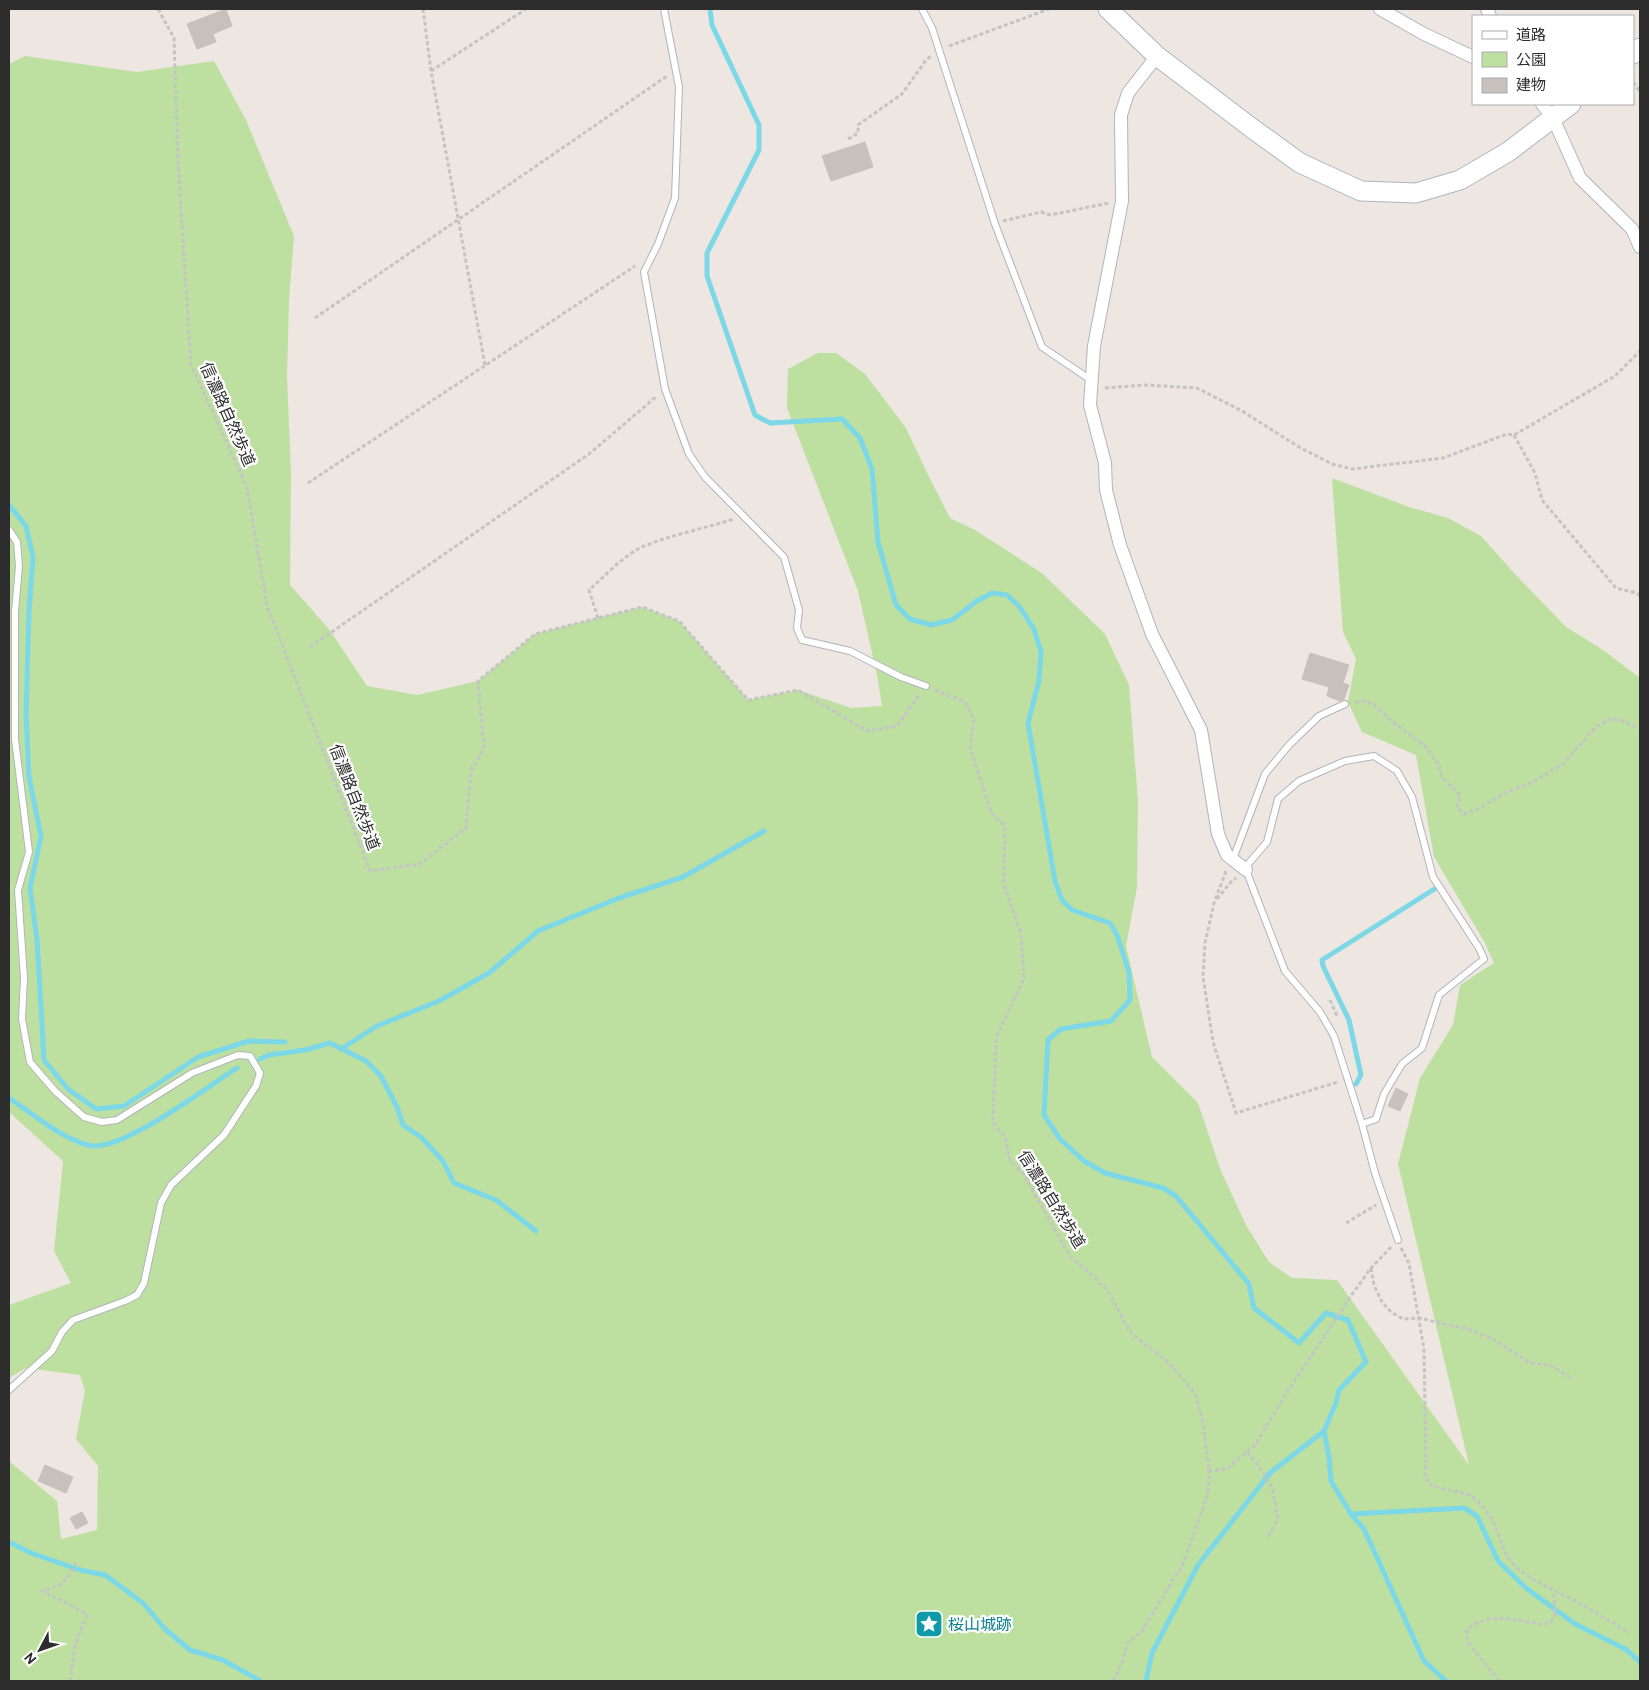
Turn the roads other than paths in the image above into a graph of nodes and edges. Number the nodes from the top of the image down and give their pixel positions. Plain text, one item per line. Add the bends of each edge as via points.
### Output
1 (664, 9) edge
2 (922, 9) edge
3 (1108, 9) edge
4 (1380, 9) edge
5 (1157, 56) junction
6 (1472, 57) edge
7 (1568, 105) edge
8 (1547, 111) edge
9 (1640, 247) edge
10 (1092, 385) junction
11 (9, 530) edge
12 (926, 686) road end
13 (1345, 704) road end
14 (1230, 857) junction
15 (1246, 870) junction
16 (1362, 1124) junction
17 (1398, 1240) road end
18 (9, 1390) edge

1 - 12 lane via 679,87 674,198 644,272 665,389 689,454 705,477 784,558 799,610 797,628 802,640 850,651
2 - 10 lane via 932,28 995,224 1042,347
3 - 5 street
4 - 6 street
5 - 8 street via 1300,163 1361,191 1416,193 1460,180 1508,152
5 - 10 street via 1128,93 1121,115 1122,200 1094,346
7 - 8 street
8 - 9 street via 1580,178 1632,229
10 - 14 street via 1090,406 1105,464 1106,490 1120,546 1152,634 1201,730 1218,834
11 - 18 lane via 17,542 19,566 15,611 15,740 29,852 18,890 24,978 22,1019 30,1062 84,1117 102,1122 118,1120 192,1073 238,1055 250,1056 260,1073 256,1086 224,1135 171,1185 161,1203 144,1283 136,1295 73,1320 52,1351
13 - 14 lane via 1318,716 1265,774
14 - 15 street
15 - 16 lane via 1285,971 1320,1012 1334,1036
15 - 16 lane via 1267,842 1278,799 1299,781 1345,761 1374,756 1397,771 1412,797 1432,877 1484,959 1439,995 1422,1048 1402,1064 1384,1094 1376,1119
16 - 17 lane

